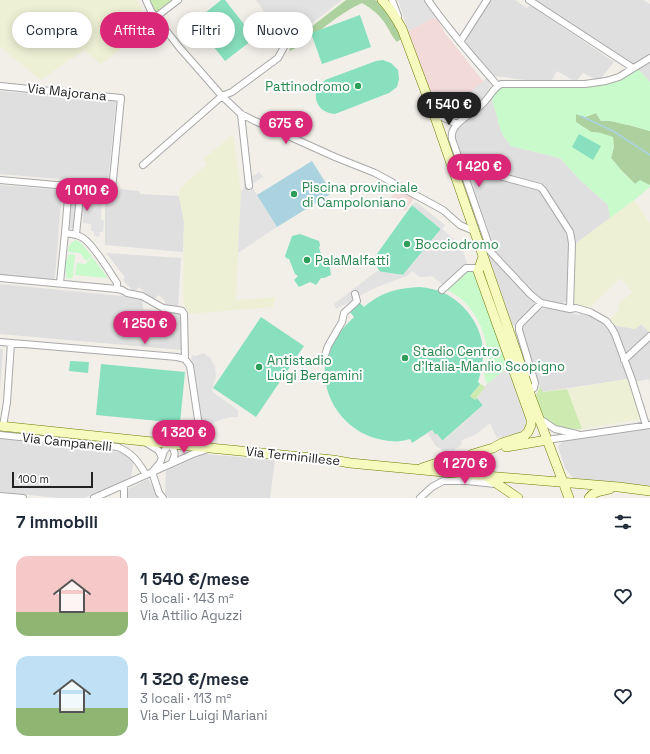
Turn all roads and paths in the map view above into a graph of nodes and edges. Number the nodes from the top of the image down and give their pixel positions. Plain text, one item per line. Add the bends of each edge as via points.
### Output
1 (146, 0) edge
2 (178, 0) edge
3 (382, 0) edge
4 (392, 0) edge
5 (428, 0) edge
6 (487, 0) edge
7 (529, 0) edge
8 (152, 12) edge
9 (162, 12) edge
10 (402, 29) junction
11 (169, 34) edge
12 (460, 42) junction
13 (283, 48) edge
14 (650, 58) edge
15 (633, 68) junction
16 (0, 86) edge
17 (498, 86) junction
18 (222, 96) junction
19 (241, 114) junction
20 (435, 117) junction
21 (457, 124) junction
22 (143, 165) dead end
23 (460, 174) junction
24 (0, 180) edge
25 (69, 186) junction
26 (249, 186) dead end
27 (81, 187) junction
28 (65, 233) junction
29 (76, 234) junction
30 (476, 235) junction
31 (487, 254) junction
32 (478, 270) junction
33 (0, 278) edge
34 (60, 284) junction
35 (117, 289) junction
36 (442, 290) dead end
37 (354, 294) dead end
38 (541, 303) junction
39 (570, 309) junction
40 (650, 336) edge
41 (0, 342) edge
42 (11, 343) junction
43 (324, 358) dead end
44 (185, 360) junction
45 (624, 360) junction
46 (529, 392) junction
47 (539, 419) junction
48 (648, 425) edge
49 (1, 429) edge
50 (583, 434) junction
51 (547, 440) junction
52 (141, 441) junction
53 (170, 444) junction
54 (200, 447) junction
55 (212, 448) junction
56 (492, 448) junction
57 (473, 454) junction
58 (162, 457) junction
59 (556, 463) junction
60 (171, 464) junction
61 (418, 469) junction
62 (447, 472) junction
63 (149, 473) junction
64 (486, 476) junction
65 (548, 481) junction
66 (563, 482) junction
67 (124, 484) junction
68 (496, 484) junction
69 (619, 487) junction
70 (650, 491) edge
71 (0, 496) edge
72 (23, 498) edge
73 (94, 498) edge
74 (124, 498) edge
75 (163, 498) edge
76 (420, 498) edge
77 (518, 498) edge
78 (563, 498) edge
79 (569, 498) edge
80 (589, 498) edge

1 - 8 street
2 - 9 street
3 - 10 street
4 - 10 street
5 - 12 street
6 - 12 street
7 - 15 street
10 - 20 street
11 - 18 street
12 - 17 street
13 - 18 street via 278,58 232,92
14 - 15 street
15 - 17 street via 619,77 585,84
16 - 27 street, Via Majorana via 121,98 112,190
17 - 21 street via 483,103
18 - 19 street
18 - 22 street
19 - 26 street
19 - 30 street via 375,173 443,210
20 - 21 street via 442,117
20 - 23 street
21 - 23 street via 451,133
23 - 30 street
23 - 31 street
23 - 39 street via 474,169 543,190 572,238
24 - 25 street, Via Majorana
25 - 27 street, Via Majorana
25 - 28 street
27 - 29 street
28 - 29 street
28 - 34 street
29 - 35 street via 90,244 117,283
30 - 31 street
31 - 32 street
31 - 38 street
31 - 46 street
32 - 36 street via 466,268
32 - 56 street via 531,419 528,432 524,436
33 - 34 street
34 - 35 street
35 - 44 street via 142,296 163,308 182,311
37 - 43 street via 357,301 344,313
38 - 39 street
38 - 46 street via 519,326 535,383
39 - 45 street via 590,312 606,321 615,334
40 - 45 street
41 - 42 street
42 - 44 street via 177,357
42 - 49 street via 7,402
44 - 54 street via 190,366
45 - 48 street
46 - 47 street
47 - 50 street via 555,429
47 - 51 street
48 - 50 street
49 - 52 street, Via Terminillese
49 - 63 street, Via Campanelli via 118,447 128,452
50 - 51 street
51 - 56 street
51 - 59 street
52 - 53 street, Via Terminillese
52 - 58 street via 155,447
53 - 54 street, Via Terminillese
53 - 58 street
53 - 60 street via 175,454
54 - 55 street, Via Terminillese
55 - 60 street
55 - 61 street, Via Terminillese
56 - 57 street
57 - 61 street
57 - 62 street via 448,463
58 - 63 street via 160,463
59 - 65 street via 554,473
59 - 66 street
60 - 63 street
61 - 62 street, Via Terminillese
62 - 64 street, Via Terminillese
63 - 67 street
63 - 75 street, Via Campanelli
64 - 65 street, Via Terminillese
64 - 68 street
65 - 66 street, Via Terminillese
66 - 69 street
66 - 78 street
66 - 79 street
67 - 73 street
67 - 74 street
68 - 76 street via 443,481
68 - 77 street
69 - 70 street
69 - 80 street via 596,492
71 - 72 street

